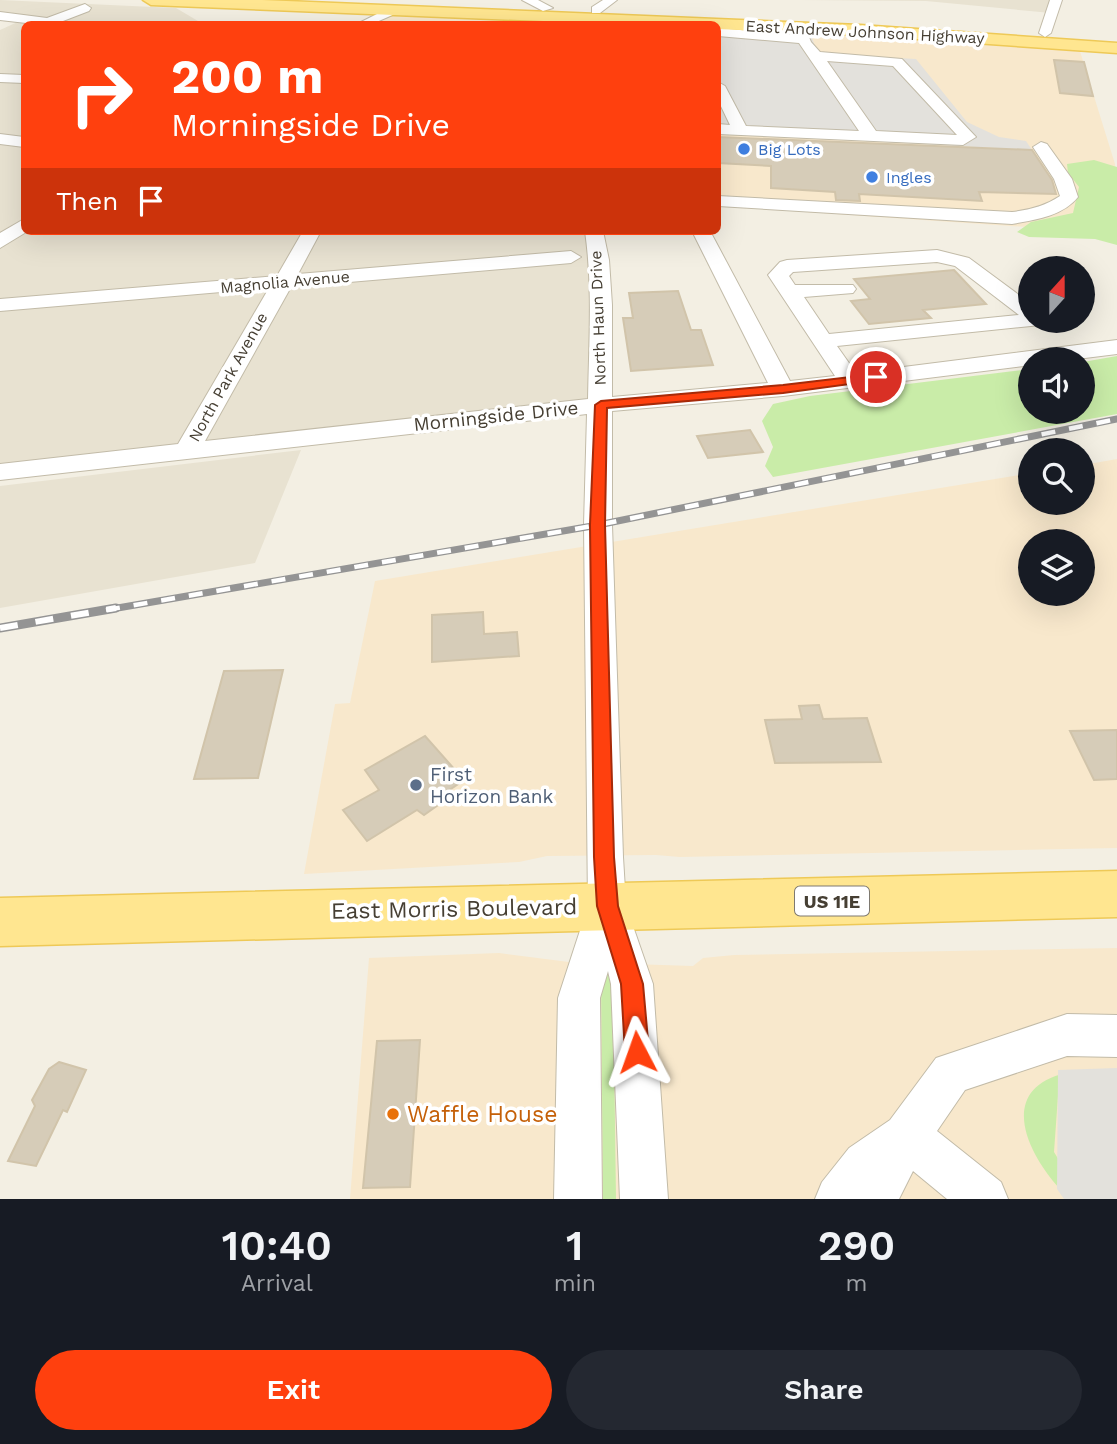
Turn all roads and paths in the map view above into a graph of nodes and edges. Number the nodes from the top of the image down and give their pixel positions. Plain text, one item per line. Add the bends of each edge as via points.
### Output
1 (151, 0) edge
2 (353, 0) edge
3 (527, 0) edge
4 (1056, 0) edge
5 (405, 4) edge
6 (510, 6) junction
7 (85, 8) dead end
8 (547, 8) junction
9 (594, 11) edge
10 (0, 16) edge
11 (34, 21) edge
12 (60, 21) edge
13 (369, 21) edge
14 (663, 21) edge
15 (721, 27) edge
16 (721, 32) edge
17 (802, 34) junction
18 (1043, 38) junction
19 (1117, 39) edge
20 (1117, 48) edge
21 (816, 56) junction
22 (0, 78) edge
23 (21, 79) edge
24 (721, 92) edge
25 (721, 129) edge
26 (740, 130) junction
27 (871, 136) junction
28 (0, 139) edge
29 (21, 142) edge
30 (1041, 147) dead end
31 (721, 201) edge
32 (0, 221) edge
33 (21, 224) edge
34 (21, 226) edge
35 (310, 235) edge
36 (594, 235) edge
37 (703, 235) edge
38 (0, 243) edge
39 (571, 257) dead end
40 (282, 282) junction
41 (846, 289) dead end
42 (789, 292) junction
43 (1018, 304) edge
44 (0, 305) edge
45 (1018, 328) edge
46 (1055, 333) edge
47 (823, 341) junction
48 (1117, 346) edge
49 (1075, 347) edge
50 (1095, 349) edge
51 (1018, 359) edge
52 (850, 381) junction
53 (783, 389) junction
54 (601, 405) junction
55 (187, 451) junction
56 (0, 472) edge
57 (1117, 894) edge
58 (607, 906) junction
59 (0, 922) edge
60 (1117, 1036) edge
61 (906, 1136) junction
62 (578, 1199) edge
63 (644, 1199) edge
64 (839, 1199) edge
65 (874, 1199) edge
66 (985, 1199) edge

1 - 5 main road, East Andrew Johnson Highway
2 - 5 main road, East Andrew Johnson Highway
3 - 6 street
3 - 8 street
4 - 18 street
5 - 6 main road, East Andrew Johnson Highway
5 - 9 main road, East Andrew Johnson Highway
5 - 13 street
6 - 8 main road, East Andrew Johnson Highway
7 - 12 street
8 - 9 main road, East Andrew Johnson Highway
9 - 14 main road, East Andrew Johnson Highway
9 - 18 main road, East Andrew Johnson Highway via 859,21
10 - 11 street
15 - 17 main road, East Andrew Johnson Highway
16 - 17 street
17 - 18 main road, East Andrew Johnson Highway
17 - 21 street
18 - 19 main road, East Andrew Johnson Highway
18 - 20 main road, East Andrew Johnson Highway
21 - 27 street
21 - 27 street via 897,62 968,137
22 - 23 street
24 - 26 street
25 - 26 street
26 - 27 street
28 - 29 street
30 - 31 street via 1063,179 1069,197 1031,215 1012,218
32 - 33 street
34 - 38 street
35 - 40 street, North Park Avenue
36 - 54 street, North Haun Drive
37 - 53 street
39 - 40 street, Magnolia Avenue
40 - 44 street, Magnolia Avenue
40 - 55 street, North Park Avenue
41 - 42 street
42 - 43 street via 778,275 787,266 937,256 962,262
42 - 47 street
45 - 47 street
46 - 49 street
47 - 52 street
48 - 50 street, Morningside Drive
51 - 52 street, Morningside Drive
52 - 53 street, Morningside Drive
53 - 54 street, Morningside Drive
54 - 55 street, Morningside Drive
54 - 58 street, North Haun Drive via 597,525
55 - 56 street, Morningside Drive
57 - 58 main road, East Morris Boulevard / US 11E
58 - 59 main road, East Morris Boulevard / US 11E
58 - 62 street via 579,998
58 - 63 street via 632,984
60 - 61 street via 1067,1035 951,1073
61 - 64 street via 865,1164
61 - 65 street
61 - 66 street

